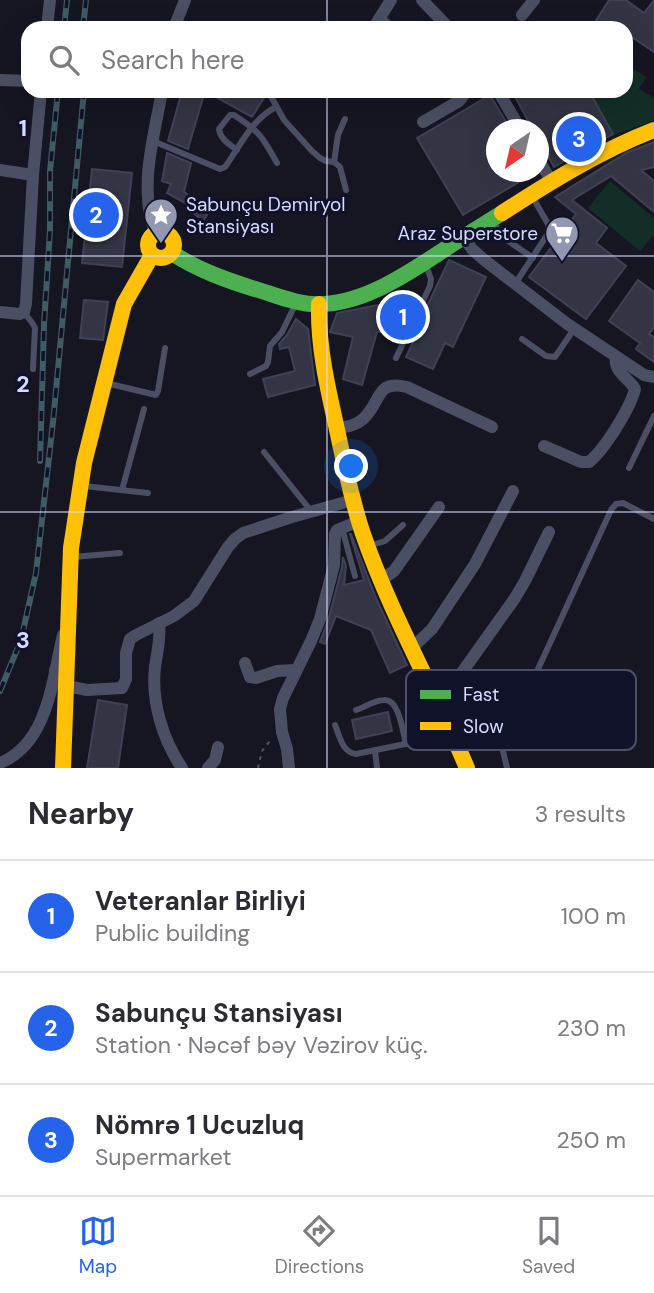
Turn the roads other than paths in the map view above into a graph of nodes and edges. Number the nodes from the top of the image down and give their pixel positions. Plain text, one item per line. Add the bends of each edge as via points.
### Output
1 (50, 0) edge
2 (185, 0) edge
3 (391, 0) edge
4 (422, 0) edge
5 (534, 0) edge
6 (522, 15) dead end
7 (48, 21) edge
8 (177, 21) edge
9 (377, 21) edge
10 (442, 21) edge
11 (1, 80) edge
12 (21, 81) edge
13 (40, 98) edge
14 (161, 98) edge
15 (272, 98) edge
16 (461, 98) edge
17 (502, 98) edge
18 (276, 107) junction
19 (345, 119) dead end
20 (515, 119) edge
21 (423, 122) dead end
22 (253, 127) junction
23 (654, 130) edge
24 (153, 141) junction
25 (237, 150) junction
26 (334, 162) junction
27 (277, 163) dead end
28 (0, 170) edge
29 (33, 175) junction
30 (549, 177) edge
31 (552, 182) junction
32 (346, 190) dead end
33 (531, 194) junction
34 (491, 219) junction
35 (155, 233) junction
36 (463, 237) junction
37 (172, 253) junction
38 (152, 255) junction
39 (533, 258) junction
40 (425, 262) junction
41 (515, 284) junction
42 (297, 301) junction
43 (318, 304) junction
44 (0, 312) edge
45 (24, 312) junction
46 (574, 329) junction
47 (522, 339) dead end
48 (165, 348) dead end
49 (396, 358) dead end
50 (616, 358) junction
51 (33, 369) dead end
52 (250, 374) dead end
53 (654, 377) edge
54 (104, 382) junction
55 (144, 409) dead end
56 (654, 416) edge
57 (492, 427) dead end
58 (337, 428) junction
59 (544, 446) dead end
60 (264, 452) dead end
61 (629, 468) dead end
62 (80, 485) junction
63 (122, 490) junction
64 (513, 491) dead end
65 (148, 493) dead end
66 (352, 499) junction
67 (439, 507) dead end
68 (311, 511) junction
69 (654, 519) edge
70 (359, 521) junction
71 (403, 525) dead end
72 (342, 528) junction
73 (549, 532) dead end
74 (368, 547) junction
75 (120, 553) dead end
76 (71, 557) junction
77 (355, 576) dead end
78 (381, 580) junction
79 (69, 607) junction
80 (159, 623) junction
81 (412, 648) junction
82 (245, 663) dead end
83 (55, 670) junction
84 (295, 670) junction
85 (422, 670) edge
86 (464, 670) edge
87 (538, 670) edge
88 (67, 685) junction
89 (356, 710) dead end
90 (335, 725) dead end
91 (406, 744) joint
92 (218, 747) dead end
93 (459, 750) edge
94 (503, 750) edge
95 (375, 751) junction
96 (0, 763) edge
97 (63, 768) edge
98 (182, 768) edge
99 (208, 768) edge
100 (289, 768) edge
101 (377, 768) edge
102 (467, 768) edge
103 (507, 768) edge

1 - 7 street
2 - 8 street
3 - 9 street
4 - 10 street
5 - 6 street
11 - 12 street
13 - 29 street
14 - 24 street
15 - 18 lane
16 - 21 street
17 - 20 street
18 - 22 lane
18 - 26 lane via 312,151
19 - 26 lane
22 - 25 lane
22 - 25 lane via 230,115 219,129 221,138
22 - 27 lane
23 - 31 street
24 - 25 lane via 220,169
24 - 35 street via 146,187
26 - 32 lane via 340,167
28 - 29 street
29 - 45 street
30 - 31 street
31 - 33 street
33 - 34 street
33 - 39 lane via 550,229
34 - 36 street
34 - 39 lane via 504,238
35 - 37 street via 171,237
35 - 38 street via 148,241
36 - 40 street
36 - 41 street via 483,260
37 - 38 street via 162,258
37 - 42 street via 209,273
38 - 54 street via 124,304
39 - 41 lane
40 - 43 street via 369,292
40 - 49 lane via 430,286
41 - 46 street
42 - 43 street
42 - 52 lane via 270,346 266,366
43 - 58 street via 320,345
44 - 45 street
45 - 51 lane via 35,328
46 - 47 lane via 555,357
46 - 50 street
48 - 54 lane via 156,395
50 - 53 street
50 - 59 street via 618,370 635,389 597,455 581,462
54 - 62 street
55 - 63 lane
56 - 61 lane
57 - 58 street via 394,384 383,390 364,419
58 - 66 street
60 - 68 lane
62 - 63 lane
62 - 76 street
63 - 65 lane
64 - 81 street via 475,564 432,629
66 - 68 street
66 - 70 street
67 - 78 street via 394,570
68 - 80 street via 243,533 228,547 194,601
69 - 87 lane via 623,503 611,510
70 - 72 street
70 - 74 street
71 - 74 lane via 385,541
72 - 77 lane
72 - 84 street via 335,534 334,565 320,619
73 - 86 street via 525,581
74 - 78 street
75 - 76 lane
76 - 79 street
78 - 81 street
79 - 83 street
79 - 88 street
80 - 88 street via 130,639 122,688 88,690
80 - 98 street via 156,703 168,744
81 - 85 street
82 - 84 street via 250,677 256,678
83 - 88 street
83 - 96 street via 37,729 20,751
84 - 100 street via 280,709
88 - 97 street
89 - 91 lane via 390,700 396,706
90 - 95 lane via 349,753
91 - 95 lane
92 - 99 street
93 - 102 street
94 - 103 lane
95 - 101 lane

